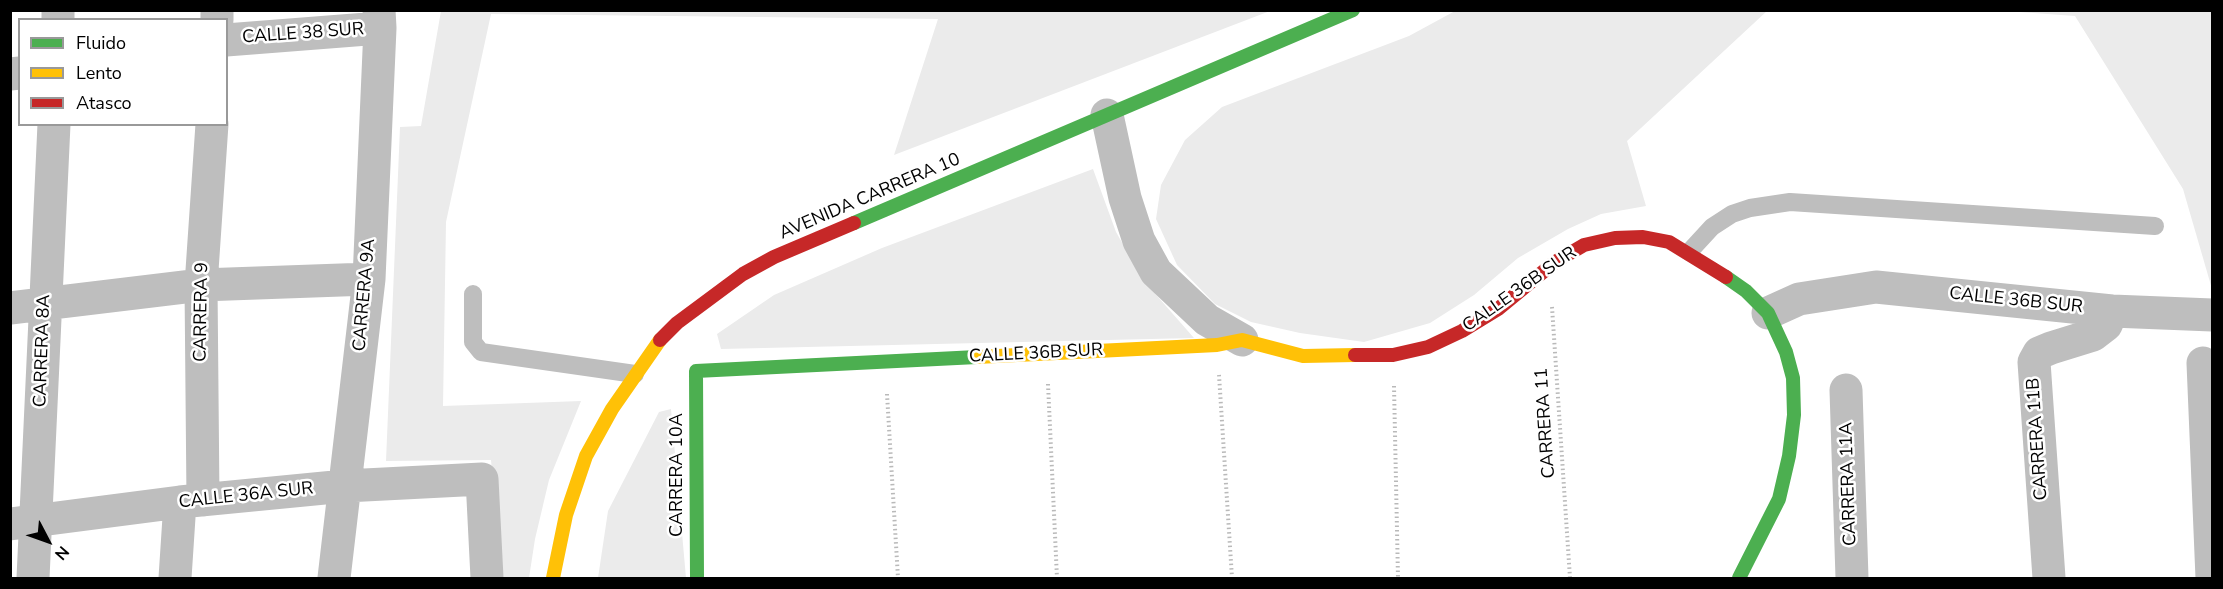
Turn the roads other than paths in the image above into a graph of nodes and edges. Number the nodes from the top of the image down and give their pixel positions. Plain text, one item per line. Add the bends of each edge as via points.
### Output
1 (1353, 10) edge
2 (379, 19) edge
3 (228, 40) edge
4 (1107, 115) junction
5 (54, 126) edge
6 (212, 126) edge
7 (2155, 226) dead end
8 (1689, 252) junction
9 (369, 279) junction
10 (201, 285) junction
11 (473, 294) dead end
12 (44, 304) junction
13 (10, 308) edge
14 (2112, 311) junction
15 (1768, 313) junction
16 (2212, 315) edge
17 (1230, 342) junction
18 (2203, 363) dead end
19 (696, 371) joint
20 (635, 374) junction
21 (1846, 390) dead end
22 (345, 486) junction
23 (191, 501) junction
24 (23, 523) edge
25 (33, 579) edge
26 (175, 579) edge
27 (334, 579) edge
28 (487, 579) edge
29 (554, 579) edge
30 (697, 579) edge
31 (1738, 579) edge
32 (1852, 579) edge
33 (2049, 579) edge
34 (2212, 579) edge

1 - 4 street, AVENIDA CARRERA 10
2 - 3 street, CALLE 38 SUR
2 - 9 street, CARRERA 9A
4 - 17 street via 1139,241 1156,272
4 - 20 street, AVENIDA CARRERA 10 via 774,257 743,274 677,323
5 - 12 street, CARRERA 8A
6 - 10 street, CARRERA 9
7 - 8 lane via 1790,202 1732,214
8 - 15 street, CALLE 36B SUR via 1746,291
8 - 17 street, CALLE 36B SUR via 1652,238 1615,238 1584,245 1462,331 1428,347 1393,355 1304,356
9 - 10 street
9 - 22 street, CARRERA 9A
10 - 12 street
10 - 23 street, CARRERA 9
11 - 20 lane via 473,342 480,352
12 - 13 street
12 - 24 street, CARRERA 8A
14 - 15 street, CALLE 36B SUR via 1876,287 1799,299
14 - 16 street, CALLE 36B SUR
14 - 33 street, CARRERA 11B via 2106,325 2093,335 2039,353 2034,362
15 - 31 street via 1793,378 1794,415 1779,499
17 - 19 street, CALLE 36B SUR
18 - 34 street
19 - 30 street, CARRERA 10A
20 - 29 street, AVENIDA CARRERA 10 via 586,456 566,514
21 - 32 street, CARRERA 11A
22 - 23 street, CALLE 36A SUR
22 - 27 street, CARRERA 9A
22 - 28 street, CALLE 36A SUR via 482,479
23 - 24 street, CALLE 36A SUR
23 - 26 street, CARRERA 9
24 - 25 street, CARRERA 8A

